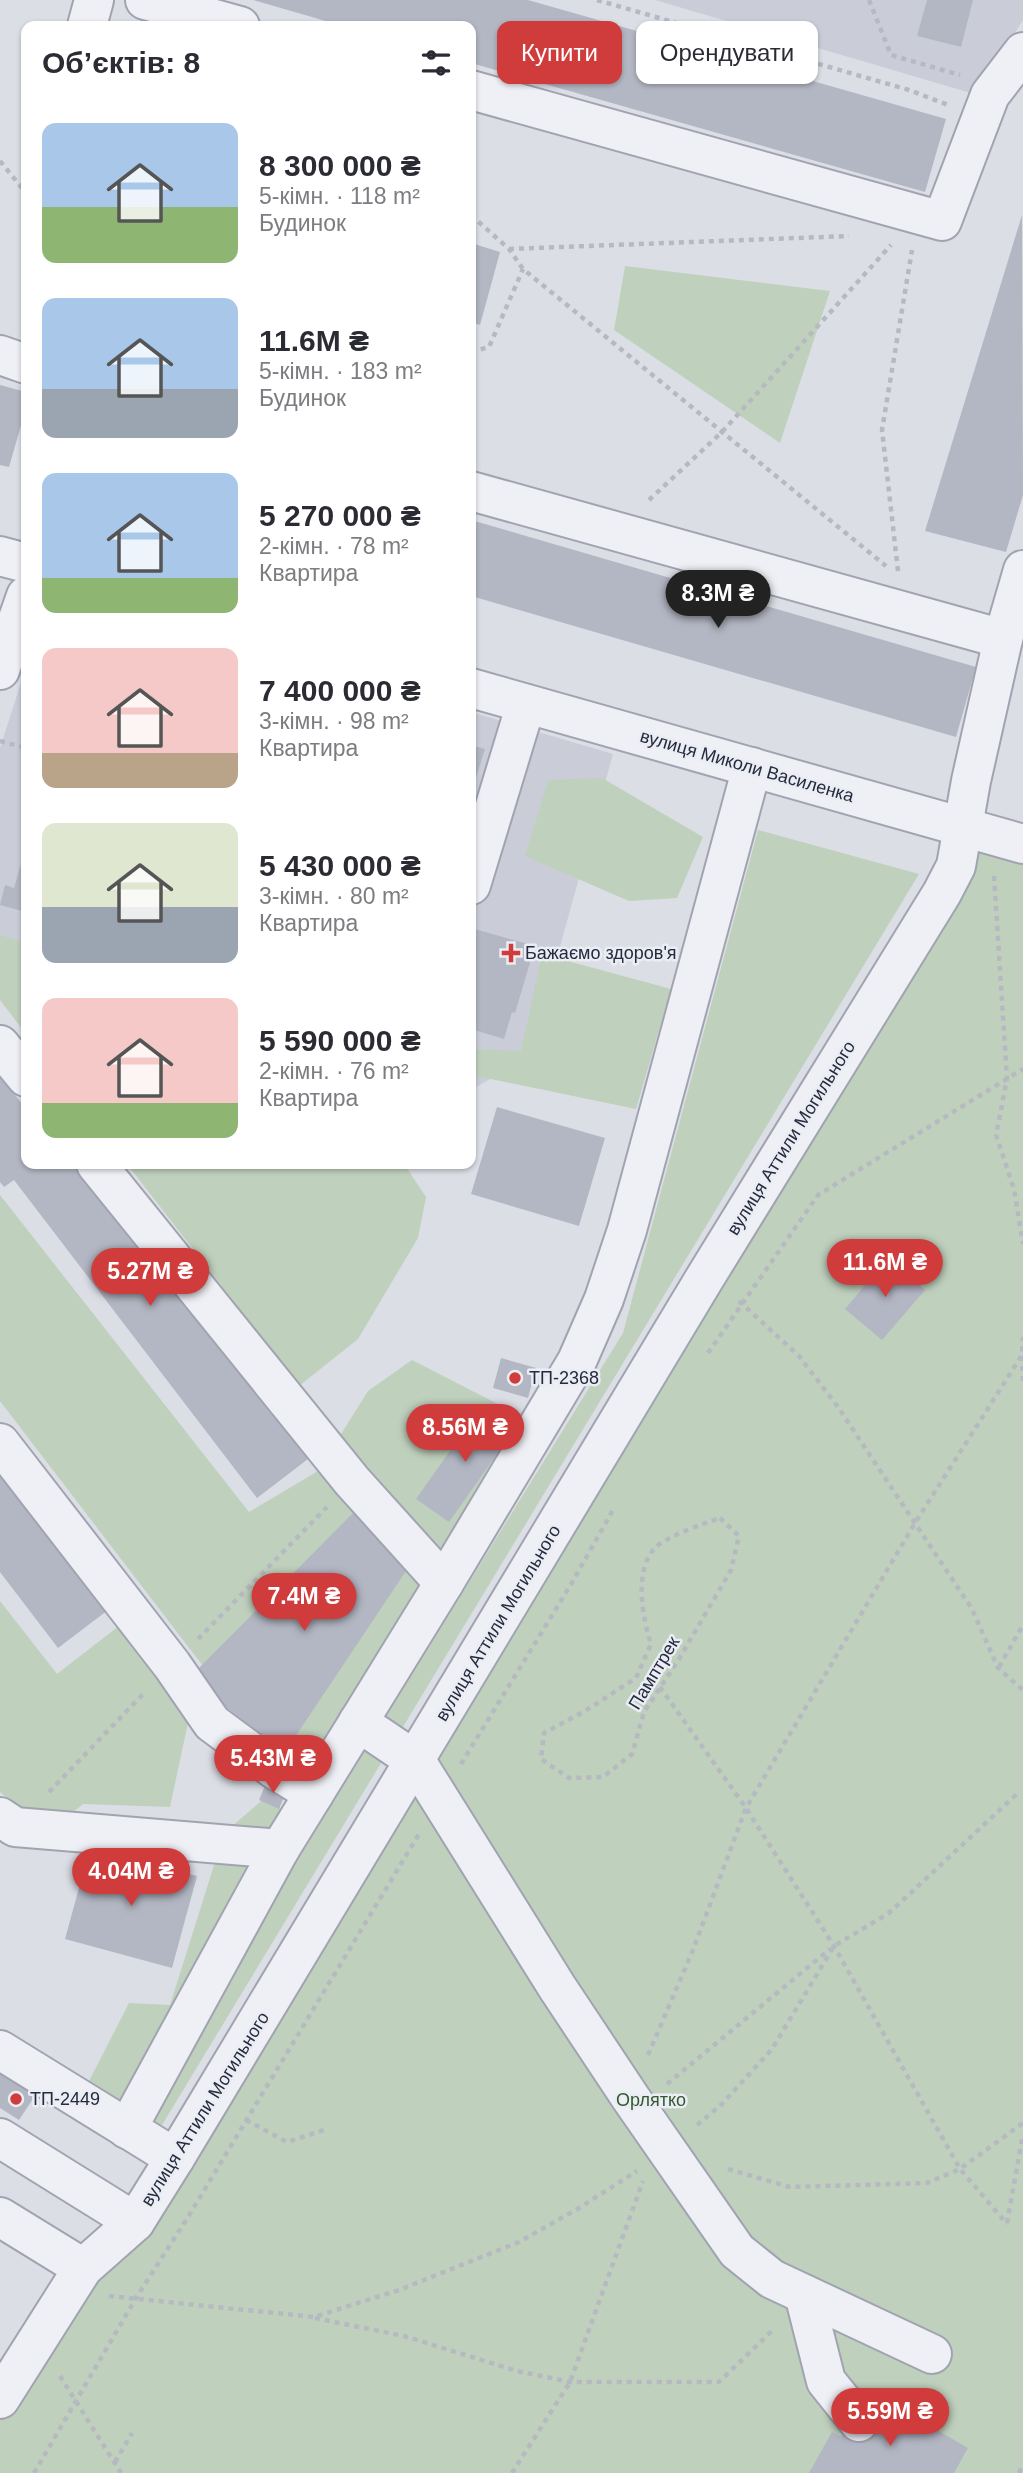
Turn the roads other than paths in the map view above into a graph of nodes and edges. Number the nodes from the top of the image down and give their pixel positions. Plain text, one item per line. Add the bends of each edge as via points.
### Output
1 (94, 0) edge
2 (145, 0) edge
3 (88, 21) edge
4 (222, 21) edge
5 (1023, 52) edge
6 (476, 91) edge
7 (991, 99) edge
8 (0, 355) edge
9 (21, 362) edge
10 (476, 492) edge
11 (0, 556) edge
12 (21, 562) edge
13 (1023, 570) edge
14 (21, 610) edge
15 (1003, 639) junction
16 (0, 669) edge
17 (21, 674) edge
18 (476, 689) edge
19 (526, 704) junction
20 (752, 767) junction
21 (963, 827) junction
22 (1023, 844) edge
23 (476, 869) edge
24 (0, 1045) edge
25 (21, 1071) edge
26 (100, 1169) edge
27 (0, 1443) edge
28 (444, 1583) junction
29 (358, 1722) junction
30 (416, 1761) junction
31 (314, 1794) junction
32 (0, 1816) edge
33 (280, 1849) junction
34 (0, 2050) edge
35 (127, 2129) junction
36 (0, 2138) edge
37 (175, 2158) junction
38 (0, 2217) edge
39 (135, 2222) junction
40 (83, 2268) junction
41 (804, 2294) junction
42 (932, 2354) dead end
43 (0, 2399) edge
44 (859, 2422) dead end

1 - 3 street
2 - 4 street
5 - 7 street
6 - 7 street via 942,222
8 - 9 street
10 - 15 street
11 - 12 street
13 - 15 street, вулиця Аттили Могильного
14 - 16 street
15 - 21 street, вулиця Аттили Могильного
16 - 17 street
18 - 19 street, вулиця Миколи Василенка
19 - 20 street, вулиця Миколи Василенка
19 - 23 street
20 - 21 street, вулиця Миколи Василенка
20 - 28 street via 627,1230 604,1298 577,1362
21 - 22 street, вулиця Миколи Василенка
21 - 30 street, вулиця Аттили Могильного via 956,866 942,893
24 - 25 street
26 - 28 street via 352,1481
27 - 31 street via 212,1723
28 - 29 street
29 - 30 street
29 - 31 street
30 - 37 street, вулиця Аттили Могильного
30 - 41 street via 634,2103 656,2163 737,2251 772,2279
31 - 33 street
32 - 33 street via 15,1827
33 - 35 street
34 - 35 street
35 - 37 street
36 - 39 street
37 - 39 street, вулиця Аттили Могильного
38 - 40 street
39 - 40 street, вулиця Аттили Могильного
40 - 43 street, вулиця Аттили Могильного
41 - 42 street
41 - 44 street via 826,2381

